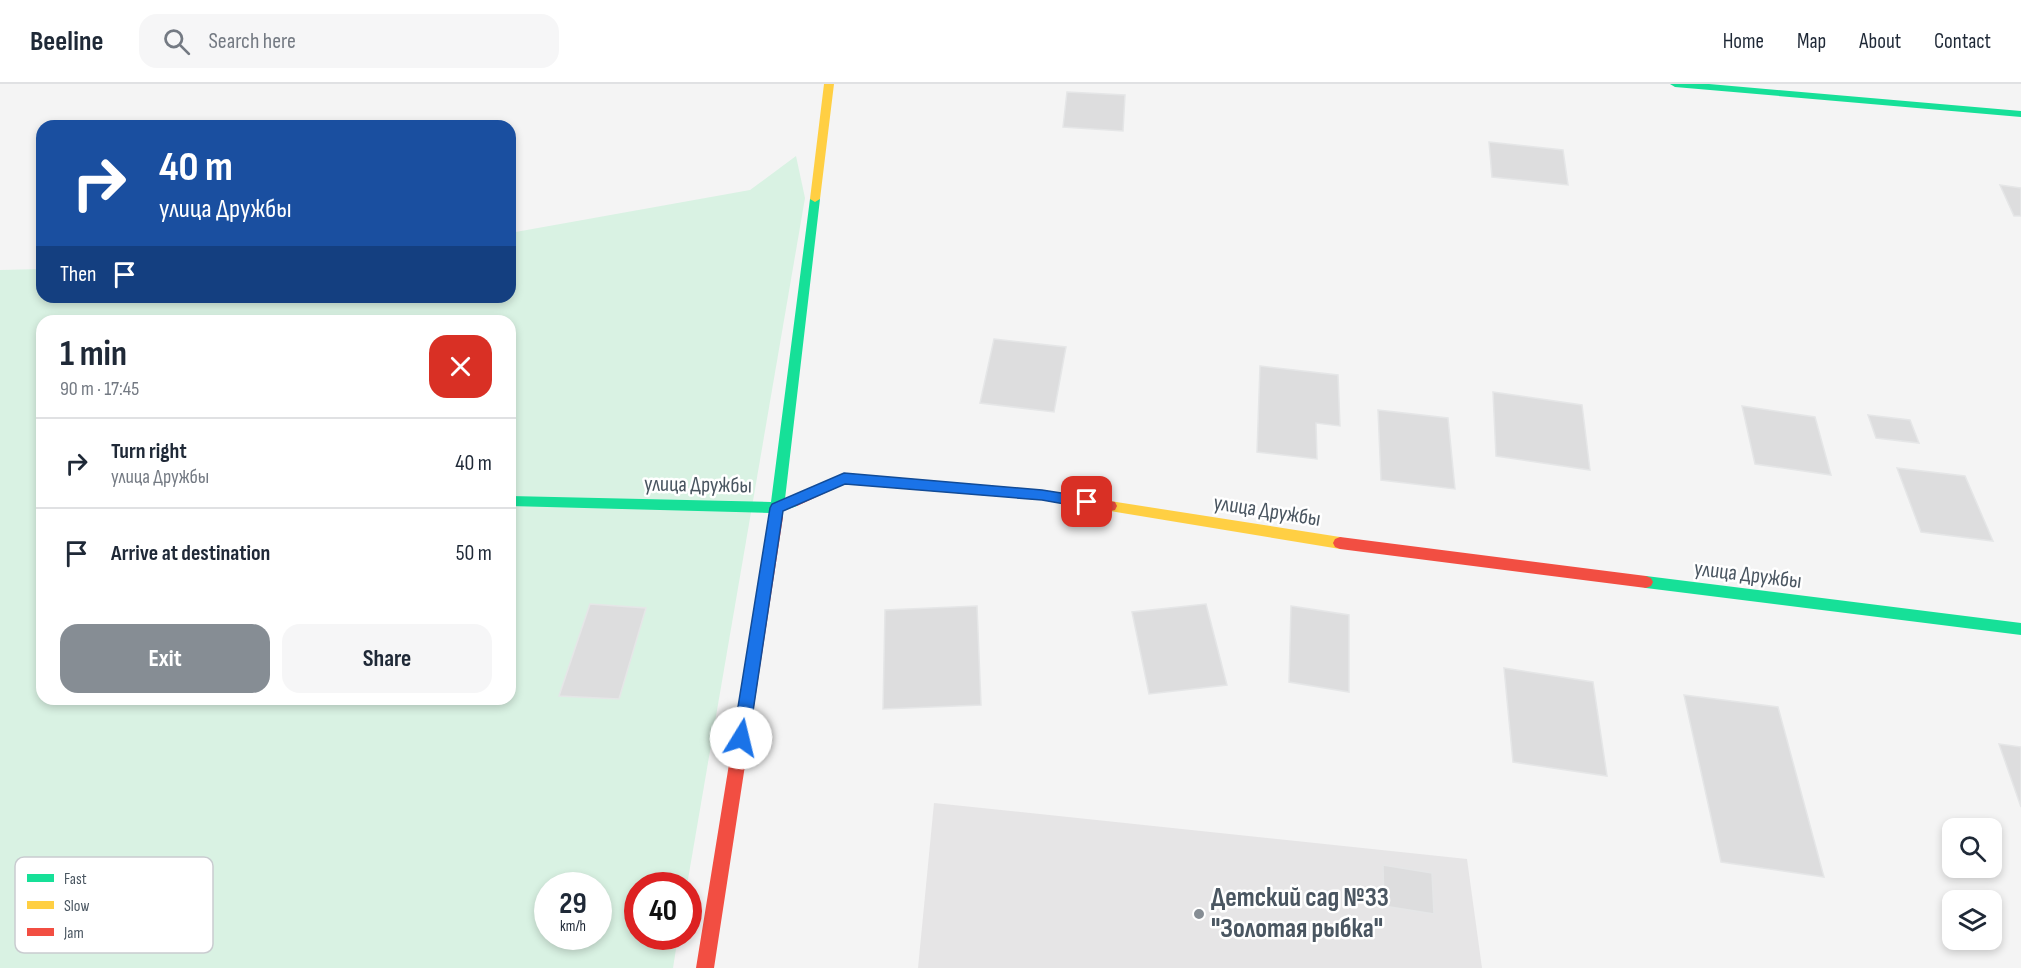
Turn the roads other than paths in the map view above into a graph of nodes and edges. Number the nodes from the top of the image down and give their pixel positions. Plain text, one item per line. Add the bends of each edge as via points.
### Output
1 (829, 84) edge
2 (1675, 84) edge
3 (2021, 114) edge
4 (516, 501) edge
5 (777, 508) junction
6 (2021, 629) edge
7 (705, 968) edge

1 - 5 street
2 - 3 street
4 - 5 street, улица Дружбы
5 - 6 street, улица Дружбы via 844,479 1042,495 1313,540
5 - 7 street

